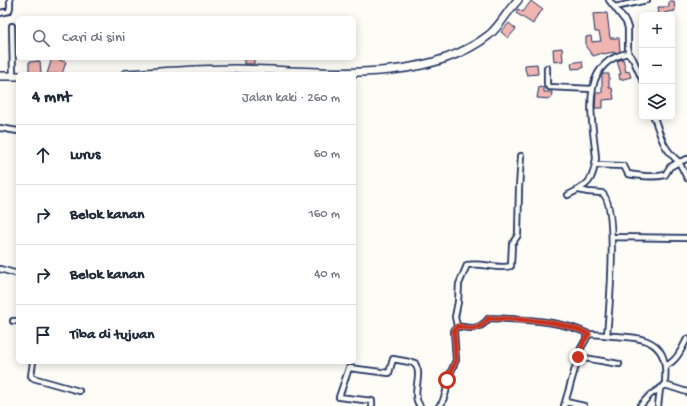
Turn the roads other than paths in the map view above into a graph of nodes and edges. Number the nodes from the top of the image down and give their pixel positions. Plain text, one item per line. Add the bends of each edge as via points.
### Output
1 (10, 0) edge
2 (518, 0) edge
3 (609, 0) edge
4 (648, 0) edge
5 (615, 7) junction
6 (0, 13) edge
7 (12, 26) dead end
8 (628, 53) junction
9 (547, 68) dead end
10 (155, 72) edge
11 (279, 72) edge
12 (356, 72) edge
13 (639, 72) edge
14 (0, 76) edge
15 (16, 76) edge
16 (592, 89) junction
17 (655, 120) edge
18 (0, 128) edge
19 (16, 131) edge
20 (521, 156) dead end
21 (687, 159) edge
22 (679, 162) junction
23 (595, 165) junction
24 (687, 178) edge
25 (579, 190) junction
26 (568, 195) dead end
27 (612, 237) junction
28 (687, 238) edge
29 (0, 268) edge
30 (16, 273) edge
31 (457, 326) junction
32 (589, 334) junction
33 (607, 336) junction
34 (687, 339) edge
35 (578, 357) junction
36 (33, 364) edge
37 (619, 364) dead end
38 (665, 366) junction
39 (665, 385) junction
40 (660, 389) junction
41 (78, 391) dead end
42 (687, 392) edge
43 (565, 404) edge
44 (372, 406) edge
45 (420, 406) edge
46 (439, 406) edge
47 (584, 406) edge
48 (640, 406) edge
49 (658, 406) edge

1 - 6 street via 9,11
2 - 12 street via 489,35 459,52 441,60 412,66
3 - 5 street
4 - 5 street
5 - 8 street via 628,28
7 - 15 street
8 - 13 street
8 - 16 street via 603,65
9 - 16 street via 549,87
10 - 11 street via 236,69
14 - 15 street
16 - 23 street
17 - 22 street via 662,142
18 - 19 street
20 - 31 street via 518,235 512,244 511,266 504,268 476,263 467,265 459,284 455,317
21 - 22 street
22 - 23 street via 670,167 664,175 657,177 628,174 624,166
22 - 24 street
23 - 25 street via 590,181
25 - 26 street
25 - 27 street via 602,193 605,196
27 - 28 street
27 - 33 street
29 - 30 street
31 - 32 street via 470,329 484,325 489,318 541,320
31 - 46 street via 454,331 456,360
32 - 33 street
32 - 35 street
33 - 38 street via 641,338 649,342 661,353
34 - 38 street via 677,358
35 - 37 street
35 - 43 street
36 - 41 street via 33,378
38 - 39 street
39 - 40 street
39 - 42 street
40 - 48 street
40 - 49 street
43 - 47 street
44 - 45 street via 372,402 339,397 349,368 389,373 393,359 415,363 418,371 416,395

